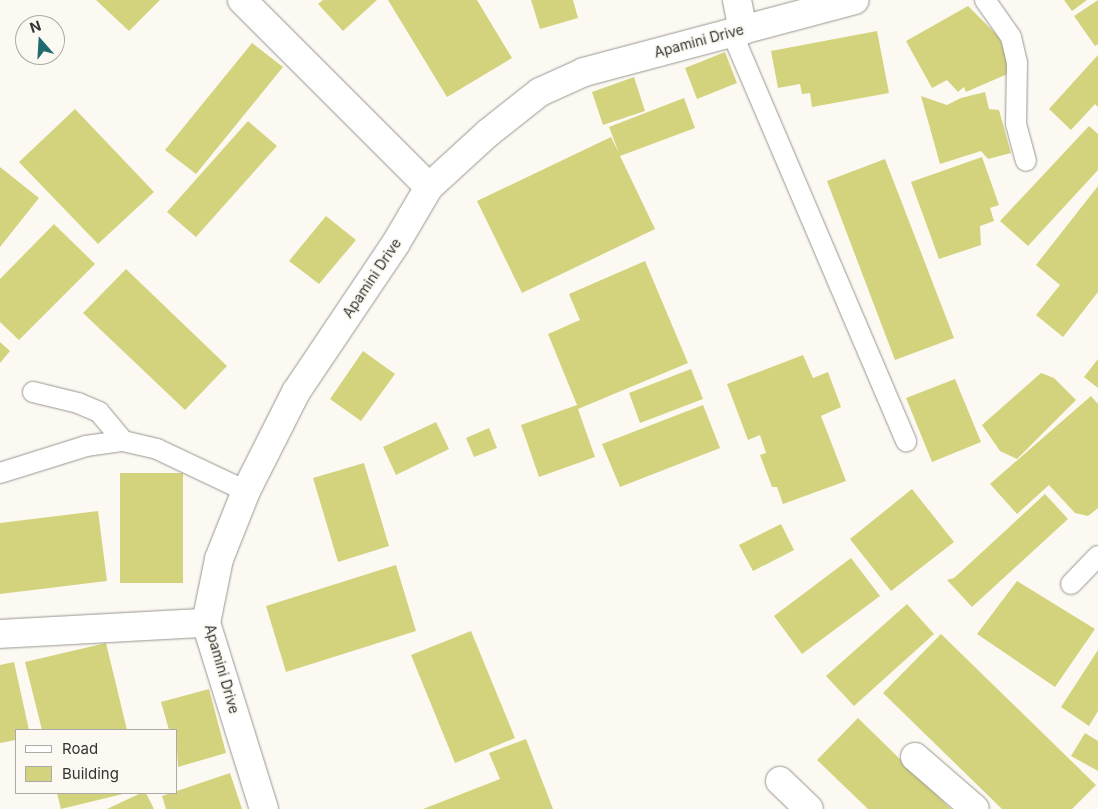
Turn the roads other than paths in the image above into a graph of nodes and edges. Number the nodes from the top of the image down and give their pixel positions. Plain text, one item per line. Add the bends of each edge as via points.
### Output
1 (242, 0) edge
2 (737, 0) edge
3 (855, 0) edge
4 (985, 0) edge
5 (737, 31) junction
6 (1026, 161) dead end
7 (429, 187) junction
8 (33, 392) dead end
9 (123, 441) junction
10 (906, 441) dead end
11 (0, 473) edge
12 (246, 491) junction
13 (1098, 556) edge
14 (1070, 584) dead end
15 (206, 623) junction
16 (0, 634) edge
17 (916, 756) dead end
18 (780, 781) dead end
19 (264, 809) edge
20 (809, 809) edge
21 (975, 809) edge

1 - 7 street
2 - 5 street
3 - 5 street, Apamini Drive
4 - 6 lane via 1011,38 1017,62 1016,124
5 - 7 street, Apamini Drive via 584,72 540,92 488,133
5 - 10 lane
7 - 12 street, Apamini Drive via 396,243 296,392
8 - 9 lane via 78,403 99,412
9 - 11 lane via 86,446
9 - 12 lane via 157,450
12 - 15 street, Apamini Drive via 219,559
13 - 14 lane
15 - 16 street
15 - 19 street, Apamini Drive
17 - 21 street
18 - 20 street

